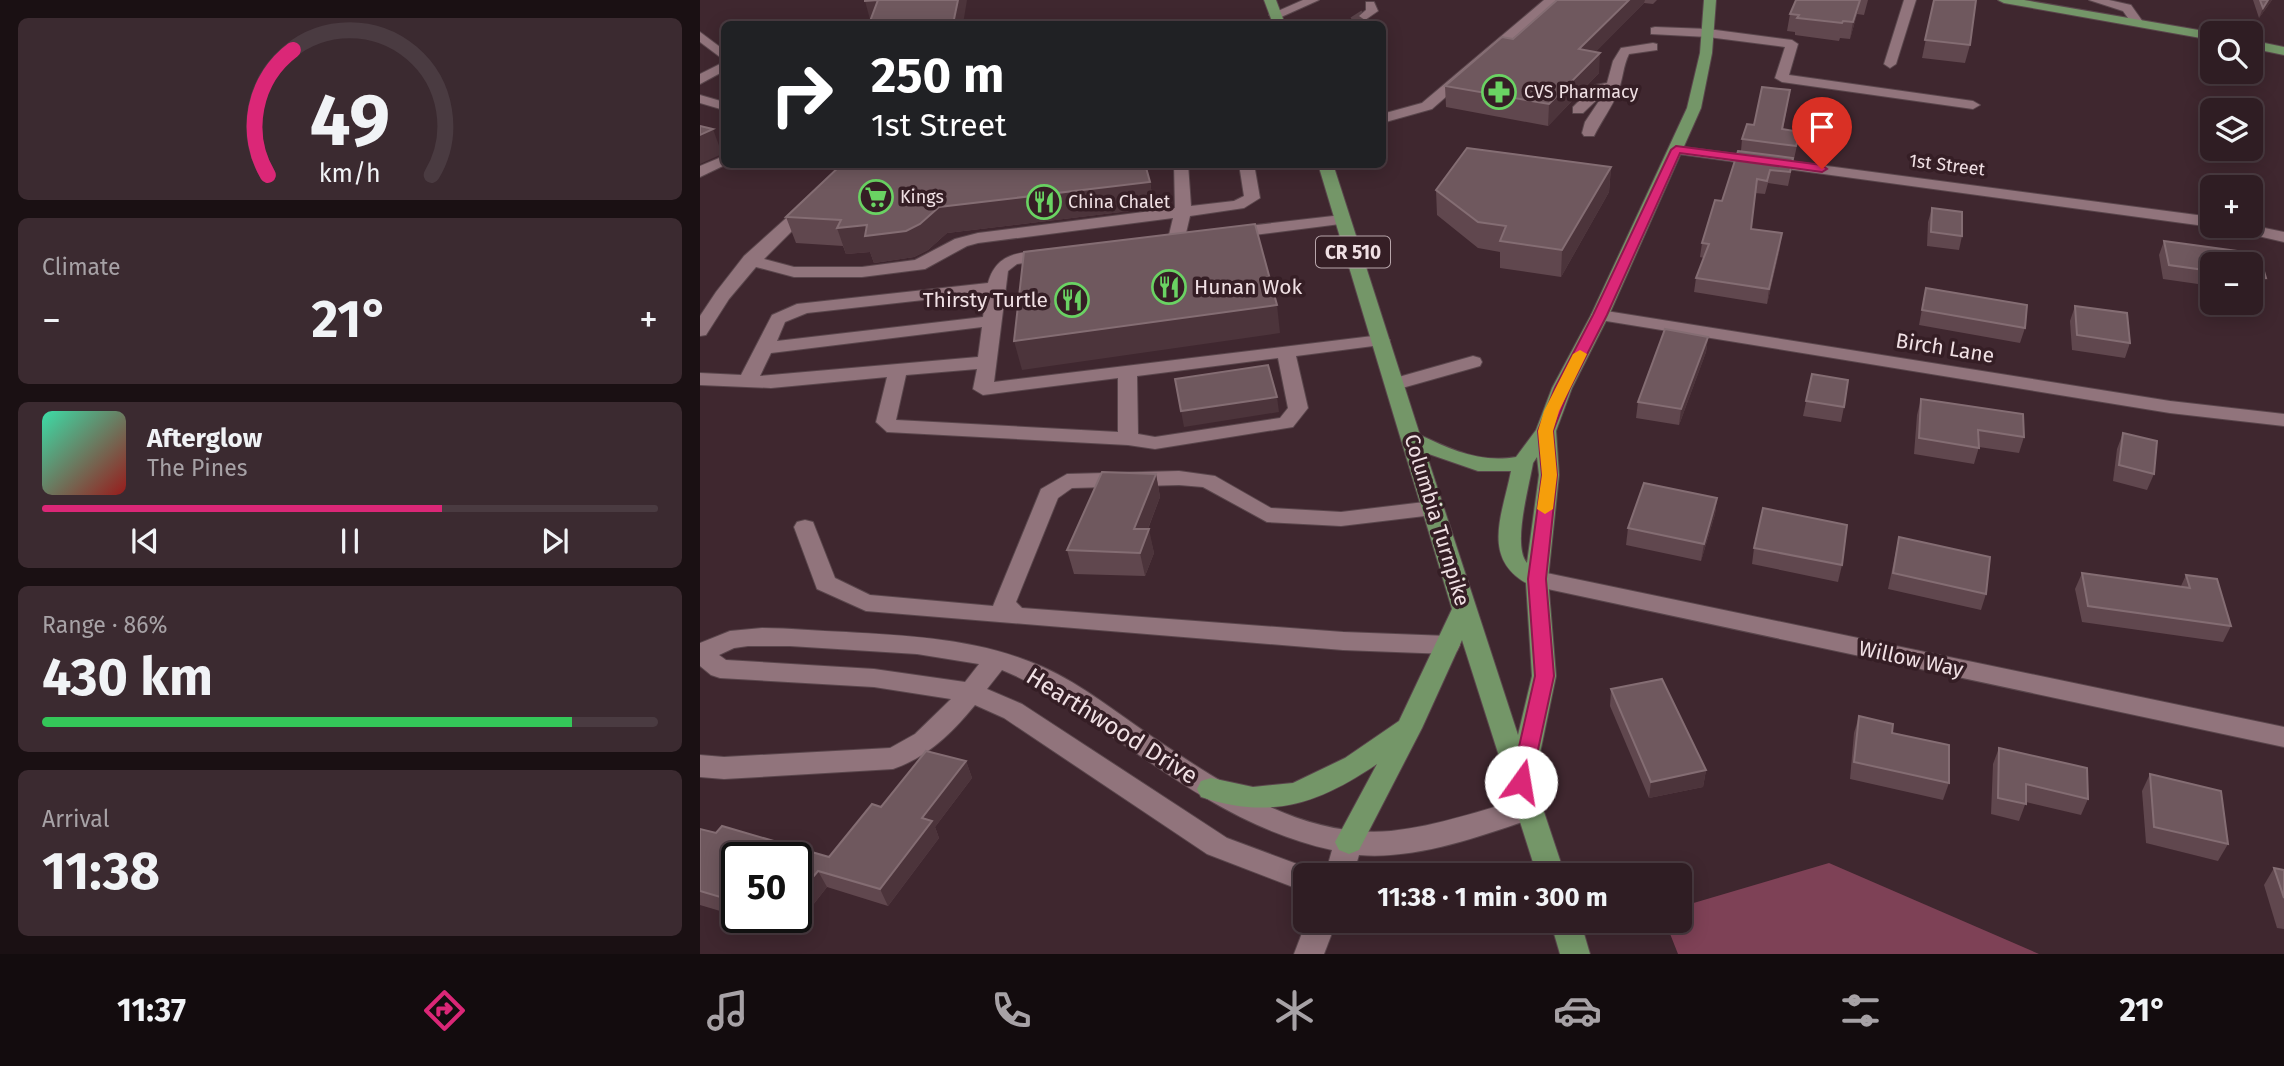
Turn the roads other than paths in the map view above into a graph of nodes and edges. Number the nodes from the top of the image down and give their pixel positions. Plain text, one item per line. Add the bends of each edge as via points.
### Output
1 (1270, 0) edge
2 (1313, 0) edge
3 (1551, 0) edge
4 (1710, 0) edge
5 (1910, 0) edge
6 (2006, 0) edge
7 (2095, 0) edge
8 (1277, 20) edge
9 (2137, 22) junction
10 (1655, 31) dead end
11 (1708, 33) junction
12 (2200, 34) edge
13 (700, 36) edge
14 (1653, 47) dead end
15 (2263, 47) edge
16 (2284, 51) edge
17 (721, 54) edge
18 (1890, 64) dead end
19 (721, 68) edge
20 (700, 80) edge
21 (1612, 87) junction
22 (700, 99) edge
23 (721, 105) edge
24 (1973, 105) dead end
25 (1386, 109) edge
26 (1578, 110) dead end
27 (1401, 113) junction
28 (1386, 118) edge
29 (1589, 133) dead end
30 (1676, 150) junction
31 (721, 162) edge
32 (1181, 168) edge
33 (1247, 168) edge
34 (1326, 168) edge
35 (700, 172) edge
36 (820, 196) edge
37 (1183, 211) junction
38 (1342, 220) junction
39 (2200, 220) edge
40 (2263, 232) edge
41 (2284, 237) edge
42 (1072, 252) edge
43 (750, 260) junction
44 (995, 287) junction
45 (1600, 315) junction
46 (991, 321) junction
47 (700, 331) edge
48 (1381, 340) junction
49 (764, 348) junction
50 (1286, 352) junction
51 (987, 362) junction
52 (1473, 362) dead end
53 (898, 370) junction
54 (1127, 371) junction
55 (700, 379) edge
56 (748, 381) junction
57 (1395, 384) junction
58 (2284, 420) edge
59 (1546, 431) junction
60 (1128, 439) junction
61 (1412, 439) junction
62 (1523, 463) junction
63 (1433, 508) junction
64 (805, 527) dead end
65 (1537, 579) junction
66 (1464, 608) junction
67 (1015, 615) junction
68 (1448, 645) junction
69 (700, 653) edge
70 (997, 659) junction
71 (969, 692) junction
72 (1409, 728) junction
73 (2284, 737) edge
74 (700, 766) edge
75 (1211, 789) junction
76 (1525, 795) junction
77 (1349, 842) junction
78 (1343, 863) edge
79 (1540, 863) edge
80 (1293, 875) edge
81 (1317, 933) edge
82 (1569, 933) edge
83 (1309, 954) edge
84 (1576, 954) edge

1 - 8 main road
2 - 8 street
3 - 27 street via 1427,106
4 - 11 main road
5 - 18 street
6 - 9 main road
7 - 9 street via 2127,8
9 - 12 main road
10 - 11 street
11 - 24 street via 1792,44 1782,78
11 - 30 main road via 1694,108
13 - 17 street
14 - 21 street via 1625,51
15 - 16 main road
19 - 20 street
21 - 26 street via 1600,88
21 - 29 street
22 - 23 street
25 - 27 street
27 - 28 street
30 - 39 street, 1st Street
30 - 45 main road
31 - 35 street
32 - 37 street
33 - 37 street via 1252,198 1238,205
34 - 38 main road, Columbia Turnpike / CR 510
36 - 43 street
37 - 38 street via 1169,240
37 - 43 street via 978,238 919,265 862,272 793,272
38 - 48 main road, Columbia Turnpike / CR 510
40 - 41 street
42 - 44 street via 1007,262
43 - 47 street
44 - 46 street
44 - 49 street via 803,308 778,319
45 - 58 street, Birch Lane via 2170,407
45 - 59 main road via 1562,388
46 - 49 street
46 - 51 street
48 - 50 street
48 - 57 main road, Columbia Turnpike / CR 510
49 - 56 street
50 - 54 street
50 - 60 street via 1298,408 1286,423 1155,443
51 - 53 street
51 - 54 street via 983,389
52 - 57 street
53 - 56 street
53 - 60 street via 886,422 894,428
54 - 60 street
55 - 56 street
57 - 61 main road, Columbia Turnpike / CR 510
59 - 62 main road
59 - 65 main road via 1549,475
61 - 62 main road via 1477,467
61 - 63 main road, Columbia Turnpike / CR 510
62 - 65 main road via 1510,550 1518,568
63 - 66 main road, Columbia Turnpike / CR 510
63 - 67 street via 1341,519 1267,515 1208,481 1067,481 1049,494 1004,604
64 - 67 street via 825,583 866,604
65 - 73 street, Willow Way
65 - 76 main road via 1544,676
66 - 68 main road
66 - 76 main road, Columbia Turnpike / CR 510
67 - 68 street
68 - 72 main road
69 - 70 street, Hearthwood Drive via 732,639 768,638 958,649
69 - 71 street, Hearthwood Drive via 720,668 874,678
70 - 71 street
70 - 75 street, Hearthwood Drive via 1065,691
71 - 74 street via 926,741 892,758
71 - 80 street, Hearthwood Drive via 1013,711 1217,846
72 - 75 main road via 1349,770 1286,795 1255,798
72 - 77 main road
75 - 77 street, Hearthwood Drive via 1247,810
76 - 77 street, Hearthwood Drive via 1391,844
76 - 79 main road, Columbia Turnpike / CR 510
77 - 78 street
81 - 83 street
82 - 84 main road

